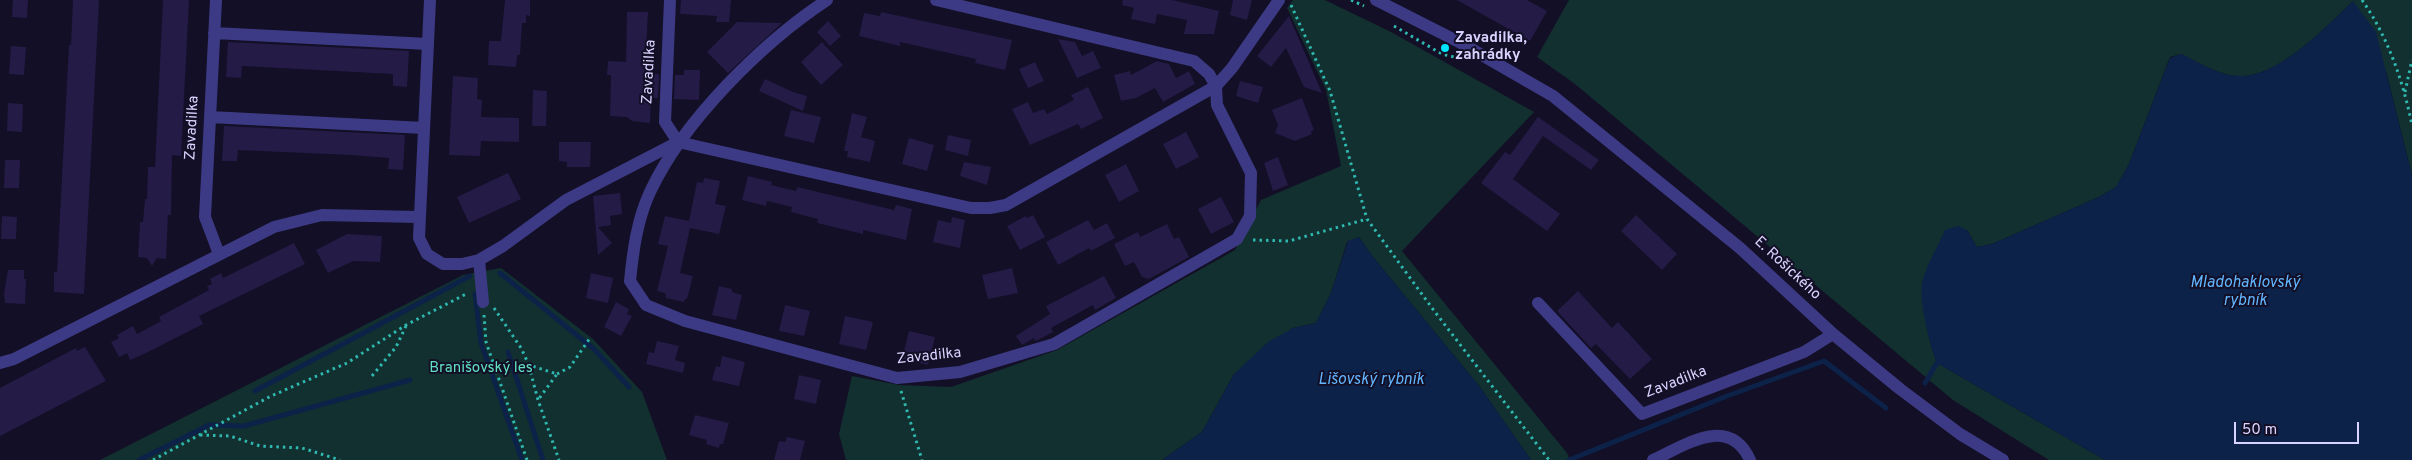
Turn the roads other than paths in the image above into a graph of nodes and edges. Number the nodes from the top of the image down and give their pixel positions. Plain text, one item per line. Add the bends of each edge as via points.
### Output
1 (216, 0) edge
2 (430, 0) edge
3 (670, 0) edge
4 (827, 0) edge
5 (936, 0) edge
6 (1279, 0) edge
7 (1371, 4) edge
8 (214, 33) junction
9 (428, 44) junction
10 (1216, 86) junction
11 (210, 117) junction
12 (424, 128) junction
13 (678, 142) junction
14 (419, 217) junction
15 (219, 254) junction
16 (479, 260) junction
17 (482, 293) road end
18 (1538, 303) dead end
19 (1834, 334) junction
20 (0, 363) edge
21 (1653, 460) edge
22 (1750, 460) edge
23 (2003, 460) edge

1 - 8 street, Zavadilka
2 - 9 street, Zavadilka
3 - 13 street, Zavadilka via 664,122
4 - 13 street, Zavadilka via 741,72
5 - 10 street via 1194,62
6 - 10 street
7 - 19 street, E. Rošického via 1461,43 1553,96 1740,248
8 - 9 street
8 - 11 street, Zavadilka
9 - 12 street, Zavadilka
10 - 13 street via 1006,205 990,208 971,208
10 - 13 street, Zavadilka via 1217,105 1251,173 1250,216 1237,239 1054,344 960,372 897,378 685,321 646,305 630,281 634,242 650,192
11 - 12 street
11 - 15 street, Zavadilka via 205,217
12 - 14 street, Zavadilka
13 - 16 street, Zavadilka via 566,200
14 - 15 street via 322,215 274,227
14 - 16 street, Zavadilka via 419,238 427,254 443,264
15 - 20 street via 14,359
16 - 17 street
18 - 19 street, Zavadilka via 1642,414 1804,352
19 - 23 street, E. Rošického via 1960,434
21 - 22 street via 1701,438 1720,434 1736,440

